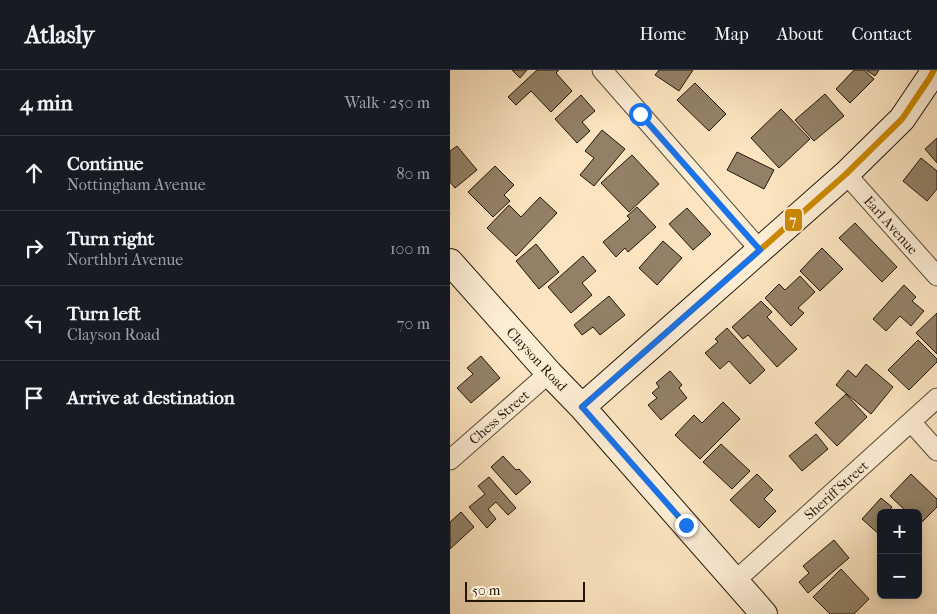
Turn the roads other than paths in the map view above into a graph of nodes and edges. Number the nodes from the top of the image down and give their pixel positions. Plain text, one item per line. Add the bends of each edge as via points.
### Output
1 (934, 70) edge
2 (605, 71) edge
3 (846, 174) junction
4 (760, 250) junction
5 (450, 262) edge
6 (937, 276) edge
7 (549, 373) junction
8 (937, 398) edge
9 (582, 407) junction
10 (911, 422) junction
11 (937, 451) edge
12 (450, 460) edge
13 (735, 581) junction
14 (764, 614) edge

1 - 3 street via 902,119
2 - 4 street
3 - 4 street
3 - 6 street, Earl Avenue
4 - 9 street
5 - 7 street, Clayson Road
7 - 9 street, Clayson Road
7 - 12 street, Chess Street
8 - 10 street, Sheriff Street
9 - 13 street, Clayson Road
10 - 11 street
10 - 13 street, Sheriff Street
13 - 14 street, Clayson Road

